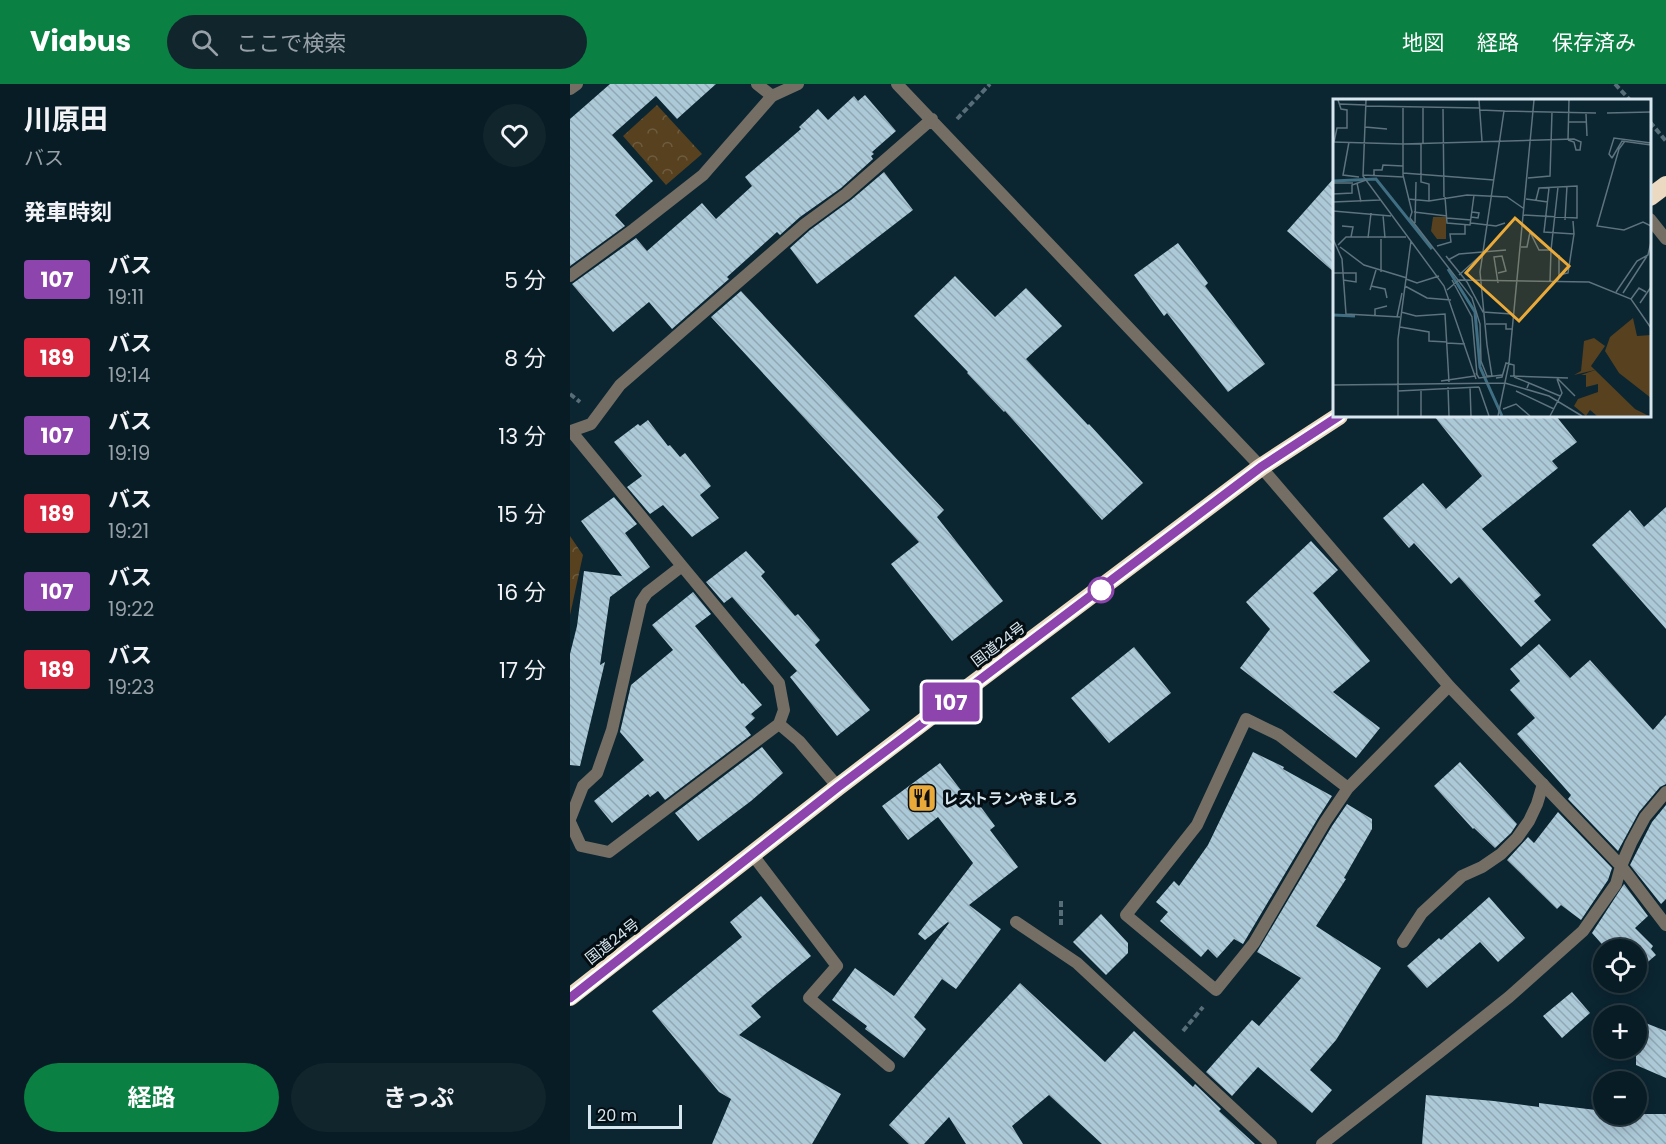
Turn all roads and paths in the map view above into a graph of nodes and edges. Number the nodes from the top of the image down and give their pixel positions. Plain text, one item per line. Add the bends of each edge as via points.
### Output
1 (577, 84) edge
2 (757, 84) edge
3 (798, 84) edge
4 (897, 84) edge
5 (990, 84) edge
6 (1615, 84) edge
7 (570, 89) edge
8 (772, 96) junction
9 (1629, 99) edge
10 (932, 119) junction
11 (1651, 123) edge
12 (943, 131) junction
13 (1666, 141) edge
14 (1666, 184) edge
15 (1651, 196) edge
16 (1651, 220) edge
17 (1666, 239) edge
18 (570, 276) edge
19 (1337, 417) edge
20 (571, 431) edge
21 (1261, 467) junction
22 (682, 566) junction
23 (1449, 686) junction
24 (779, 724) junction
25 (1543, 784) junction
26 (838, 787) junction
27 (1348, 788) junction
28 (1666, 792) edge
29 (570, 820) edge
30 (752, 854) junction
31 (1622, 866) junction
32 (1016, 922) dead end
33 (1666, 925) edge
34 (1403, 942) dead end
35 (1216, 990) junction
36 (570, 998) edge
37 (1169, 1048) junction
38 (889, 1066) dead end
39 (1271, 1144) edge
40 (1322, 1144) edge

1 - 7 street
2 - 8 street
3 - 8 street
4 - 10 street
5 - 12 path
6 - 9 path
8 - 18 street via 703,175
10 - 12 street
10 - 20 street via 620,385 591,424
11 - 13 path
12 - 21 street
14 - 15 highway
16 - 17 street
19 - 21 highway, 国道24号
20 - 22 street
21 - 23 street
21 - 26 highway, 国道24号
22 - 24 street via 779,683 784,710
22 - 29 street via 640,602 612,730 597,773 583,786
23 - 25 street
23 - 27 street
24 - 26 street
24 - 29 street via 609,852 581,846
25 - 31 street
25 - 34 street via 1533,812 1517,838 1482,867 1461,876 1422,913
26 - 30 highway, 国道24号
27 - 35 street via 1254,943
27 - 35 street via 1279,735 1246,719 1197,825 1126,915
28 - 31 street via 1630,843
30 - 36 highway, 国道24号
30 - 38 street via 837,966 809,998
31 - 33 street
31 - 40 street via 1616,884 1583,931 1509,997
32 - 37 street via 1077,963
35 - 37 path
37 - 39 street

